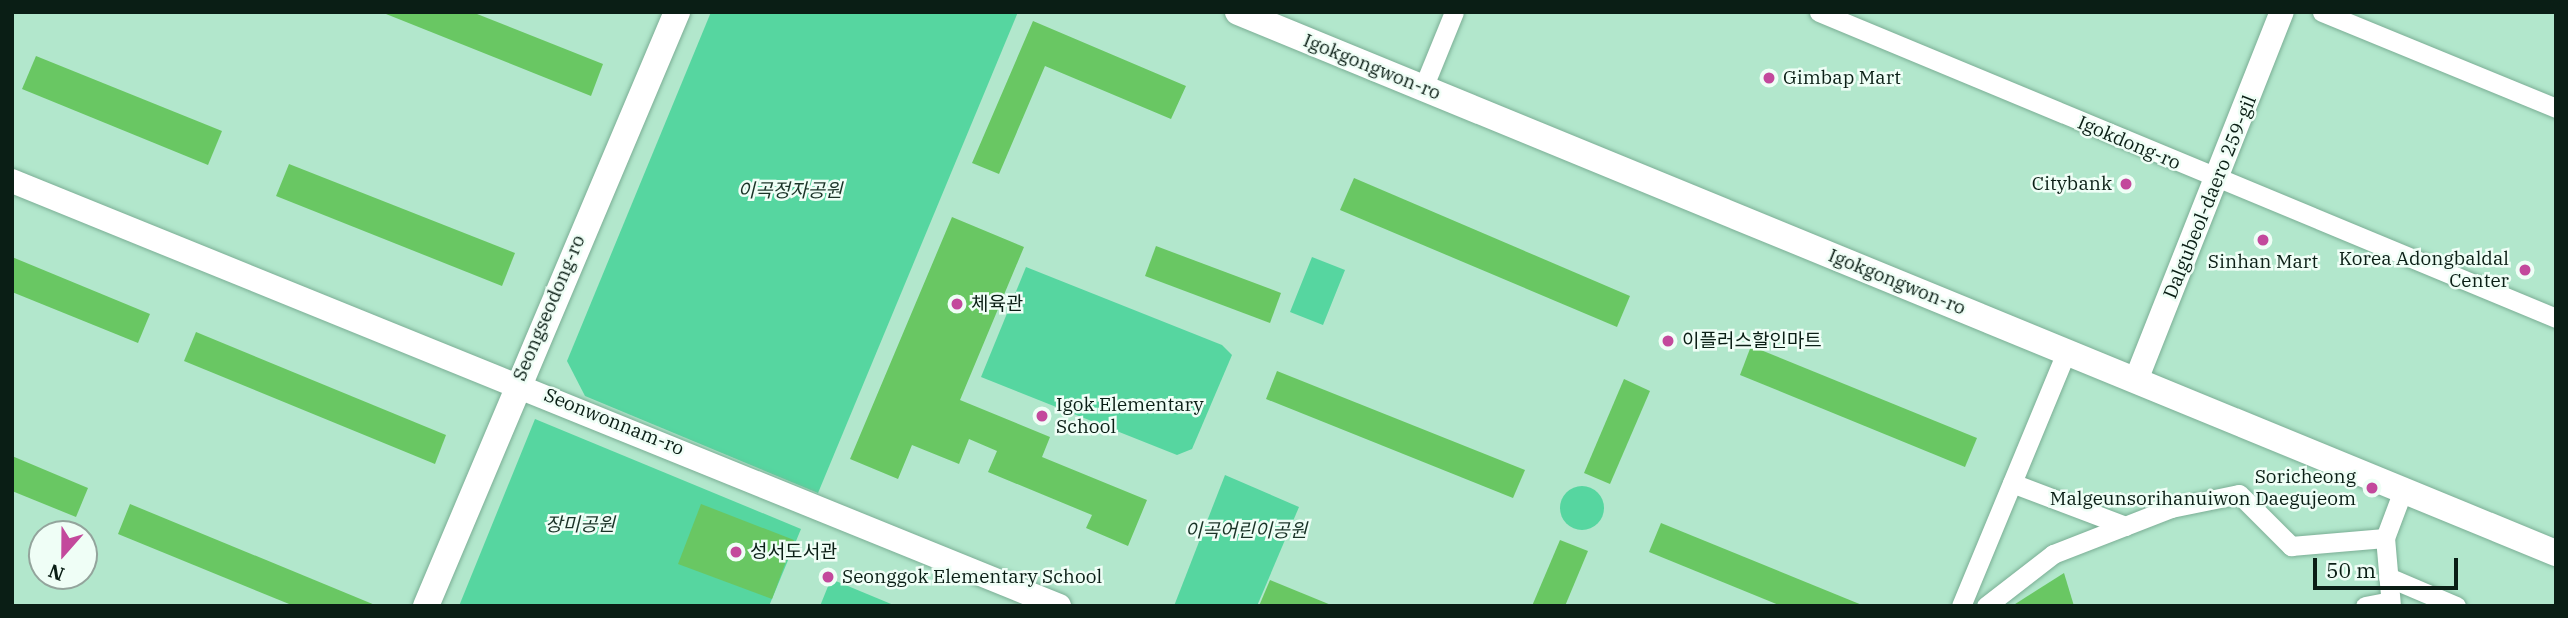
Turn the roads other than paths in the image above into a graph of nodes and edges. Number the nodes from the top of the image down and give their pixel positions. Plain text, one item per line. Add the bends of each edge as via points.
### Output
1 (677, 12) edge
2 (1238, 12) edge
3 (1454, 12) edge
4 (1819, 12) edge
5 (2282, 12) edge
6 (2322, 12) edge
7 (1423, 88) junction
8 (2556, 108) edge
9 (2218, 180) junction
10 (12, 181) edge
11 (2556, 318) edge
12 (2066, 352) junction
13 (2136, 380) junction
14 (517, 382) junction
15 (2012, 483) junction
16 (2403, 490) junction
17 (2125, 526) junction
18 (2385, 538) junction
19 (2556, 553) edge
20 (2388, 577) junction
21 (2390, 603) edge
22 (426, 606) edge
23 (1059, 606) edge
24 (1961, 606) edge
25 (1986, 606) edge
26 (2365, 606) edge
27 (2456, 606) edge

1 - 14 main road, Seongseodong-ro
2 - 7 main road, Igokgongwon-ro
3 - 7 street
4 - 9 street, Igokdong-ro
5 - 9 street, Dalgubeol-daero 259-gil
6 - 8 street
7 - 12 main road, Igokgongwon-ro
9 - 11 street, Igokdong-ro
9 - 13 street, Dalgubeol-daero 259-gil
10 - 14 street, Seonwonnam-ro
12 - 13 main road, Igokgongwon-ro
12 - 15 street
13 - 16 main road, Igokgongwon-ro
14 - 22 main road, Seongseodong-ro
14 - 23 street, Seonwonnam-ro
15 - 17 street
15 - 24 street
16 - 18 street
16 - 19 main road, Igokgongwon-ro
17 - 18 street via 2171,508 2239,494 2291,546
17 - 25 street via 2053,554
18 - 20 street
20 - 21 street
20 - 27 street
21 - 26 street

